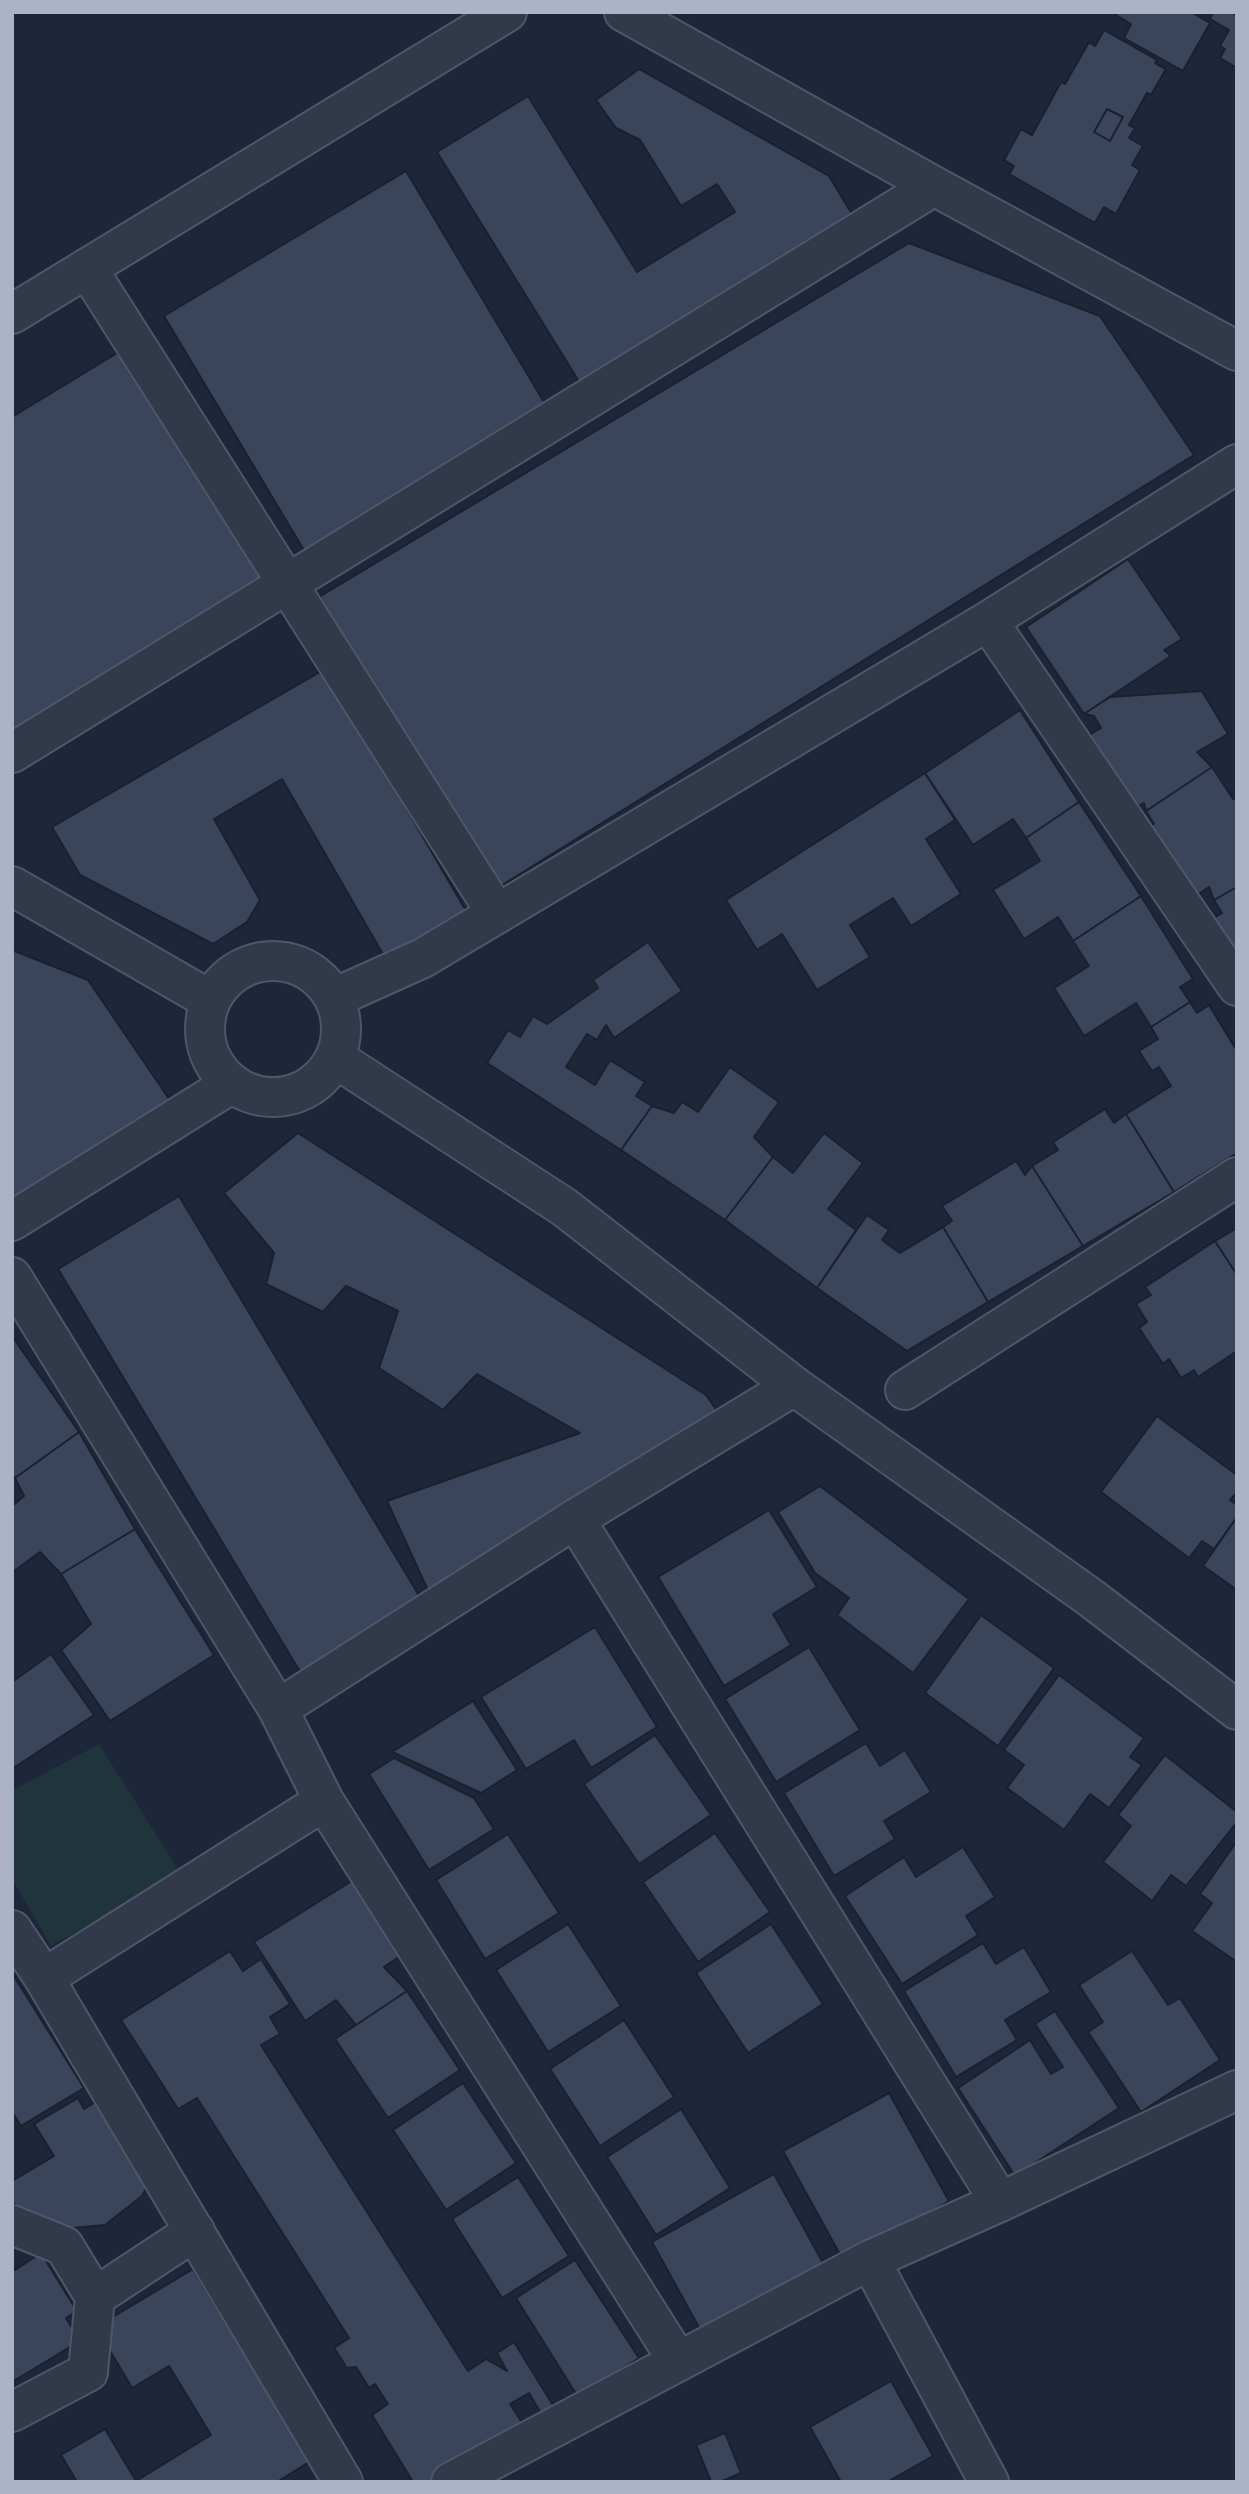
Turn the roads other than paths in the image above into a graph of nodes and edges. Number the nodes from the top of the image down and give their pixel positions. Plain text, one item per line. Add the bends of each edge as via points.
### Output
1 (507, 12) edge
2 (624, 12) edge
3 (934, 186) junction
4 (87, 268) junction
5 (12, 314) edge
6 (1237, 351) edge
7 (1237, 464) edge
8 (288, 584) junction
9 (988, 621) junction
10 (12, 753) edge
11 (12, 886) edge
12 (497, 915) junction
13 (1237, 986) edge
14 (334, 998) junction
15 (210, 1000) junction
16 (335, 1058) junction
17 (231, 1084) junction
18 (1237, 1178) edge
19 (12, 1221) edge
20 (12, 1277) edge
21 (794, 1386) junction
22 (905, 1390) dead end
23 (575, 1519) junction
24 (278, 1709) junction
25 (1237, 1710) edge
26 (324, 1801) junction
27 (12, 1930) edge
28 (44, 1978) junction
29 (1237, 2090) edge
30 (1000, 2202) junction
31 (12, 2225) edge
32 (195, 2231) junction
33 (870, 2260) junction
34 (95, 2297) junction
35 (678, 2361) junction
36 (12, 2413) edge
37 (343, 2482) edge
38 (451, 2482) edge
39 (989, 2482) edge

1 - 4 street
2 - 3 street
3 - 6 street
3 - 8 street
4 - 5 street
4 - 8 street
7 - 9 street
8 - 10 street
8 - 12 street
9 - 12 street
9 - 13 street
11 - 15 street
12 - 14 street via 423,958
14 - 15 street via 314,975 286,962 256,962 228,976
14 - 16 street via 342,1028
15 - 17 street via 206,1040 211,1060
16 - 17 street via 317,1083 290,1096 259,1097
16 - 21 street via 564,1207
17 - 19 street
18 - 22 street
20 - 24 street
21 - 23 street
21 - 25 street via 1091,1598
23 - 24 street
23 - 30 street
24 - 26 street
26 - 28 street
26 - 35 street
27 - 28 street
28 - 32 street
29 - 30 street
30 - 33 street
31 - 34 street via 64,2246
32 - 34 street
32 - 37 street
33 - 35 street
33 - 39 street
34 - 36 street via 88,2372
35 - 38 street

